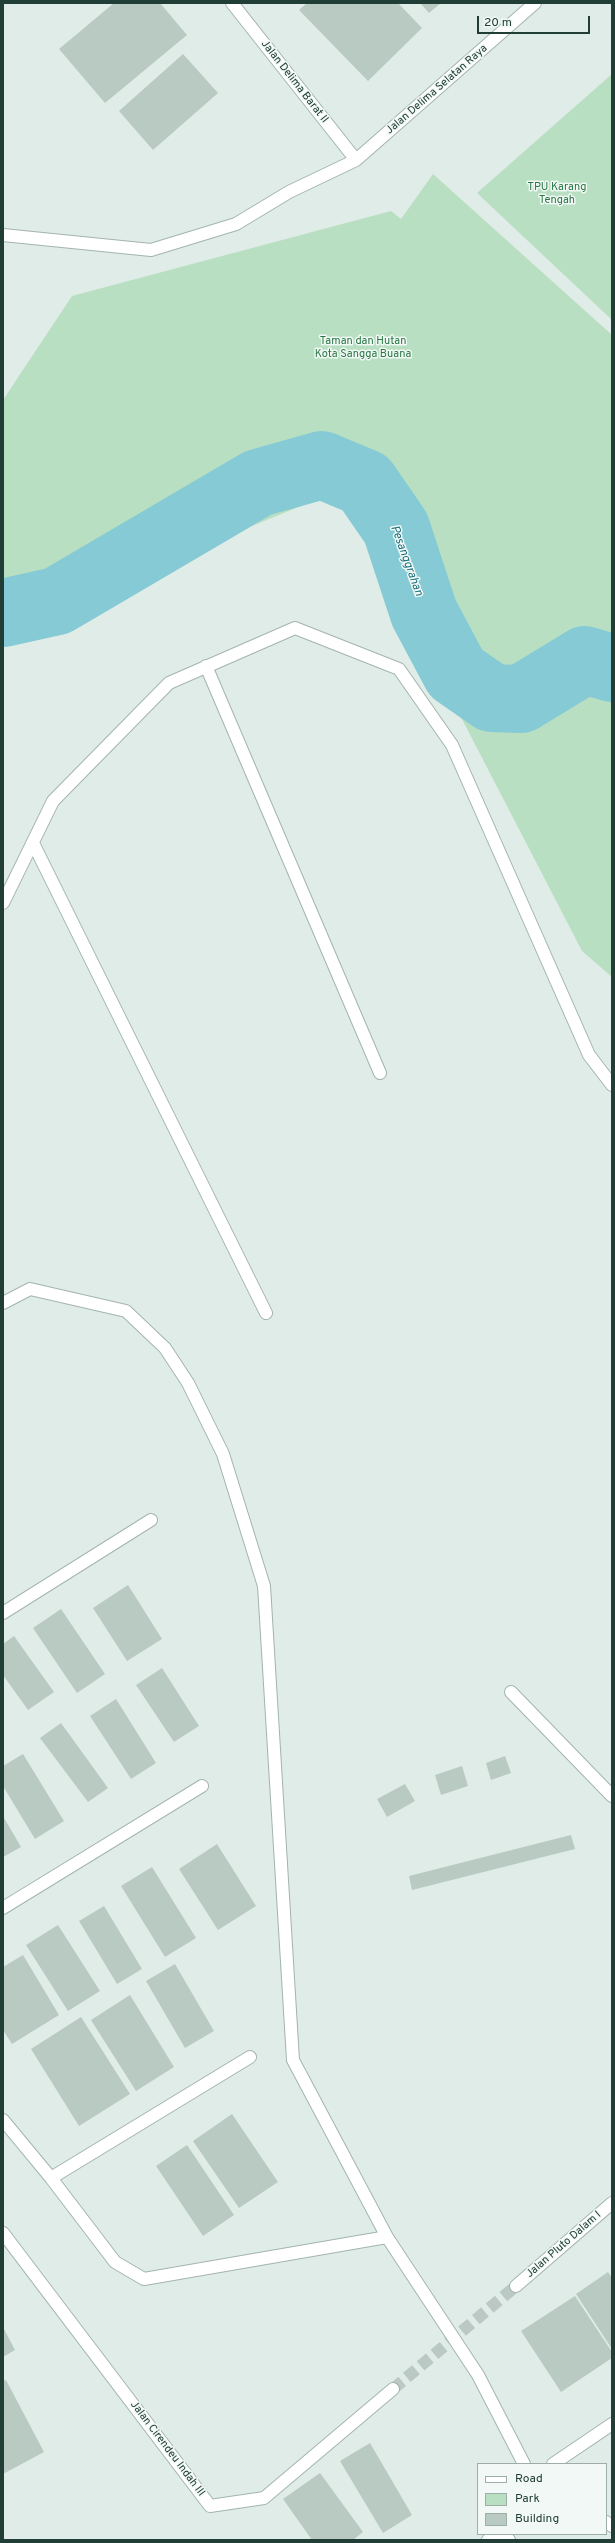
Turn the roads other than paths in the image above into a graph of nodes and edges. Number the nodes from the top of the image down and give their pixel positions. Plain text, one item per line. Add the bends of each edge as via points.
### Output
1 (232, 3) edge
2 (535, 3) edge
3 (356, 160) junction
4 (3, 235) edge
5 (206, 666) junction
6 (33, 843) junction
7 (3, 903) edge
8 (380, 1073) dead end
9 (612, 1085) edge
10 (3, 1303) edge
11 (266, 1313) dead end
12 (151, 1520) dead end
13 (3, 1613) edge
14 (511, 1692) dead end
15 (202, 1786) dead end
16 (612, 1796) edge
17 (3, 1908) edge
18 (250, 2057) dead end
19 (3, 2120) edge
20 (51, 2178) junction
21 (612, 2203) edge
22 (3, 2233) edge
23 (387, 2237) junction
24 (516, 2286) tunnel mouth
25 (393, 2389) tunnel mouth
26 (612, 2424) edge
27 (523, 2463) edge
28 (554, 2463) edge

1 - 3 street, Jalan Delima Barat II
2 - 3 street, Jalan Delima Selatan Raya
3 - 4 street, Jalan Delima Selatan Raya via 288,192 236,224 151,250
5 - 6 street via 169,683 120,733 54,801
5 - 8 street
5 - 9 street via 295,628 399,669 452,745 589,1055
6 - 7 street
6 - 11 street
10 - 23 street via 30,1289 126,1311 165,1348 188,1383 223,1454 264,1586 293,2060
12 - 13 street
14 - 16 street
15 - 17 street
18 - 20 street
19 - 20 street
20 - 23 street via 115,2262 144,2279
21 - 24 street, Jalan Pluto Dalam I
22 - 25 street, Jalan Cirendeu Indah III via 210,2506 264,2498
23 - 27 street via 478,2374
26 - 28 street

